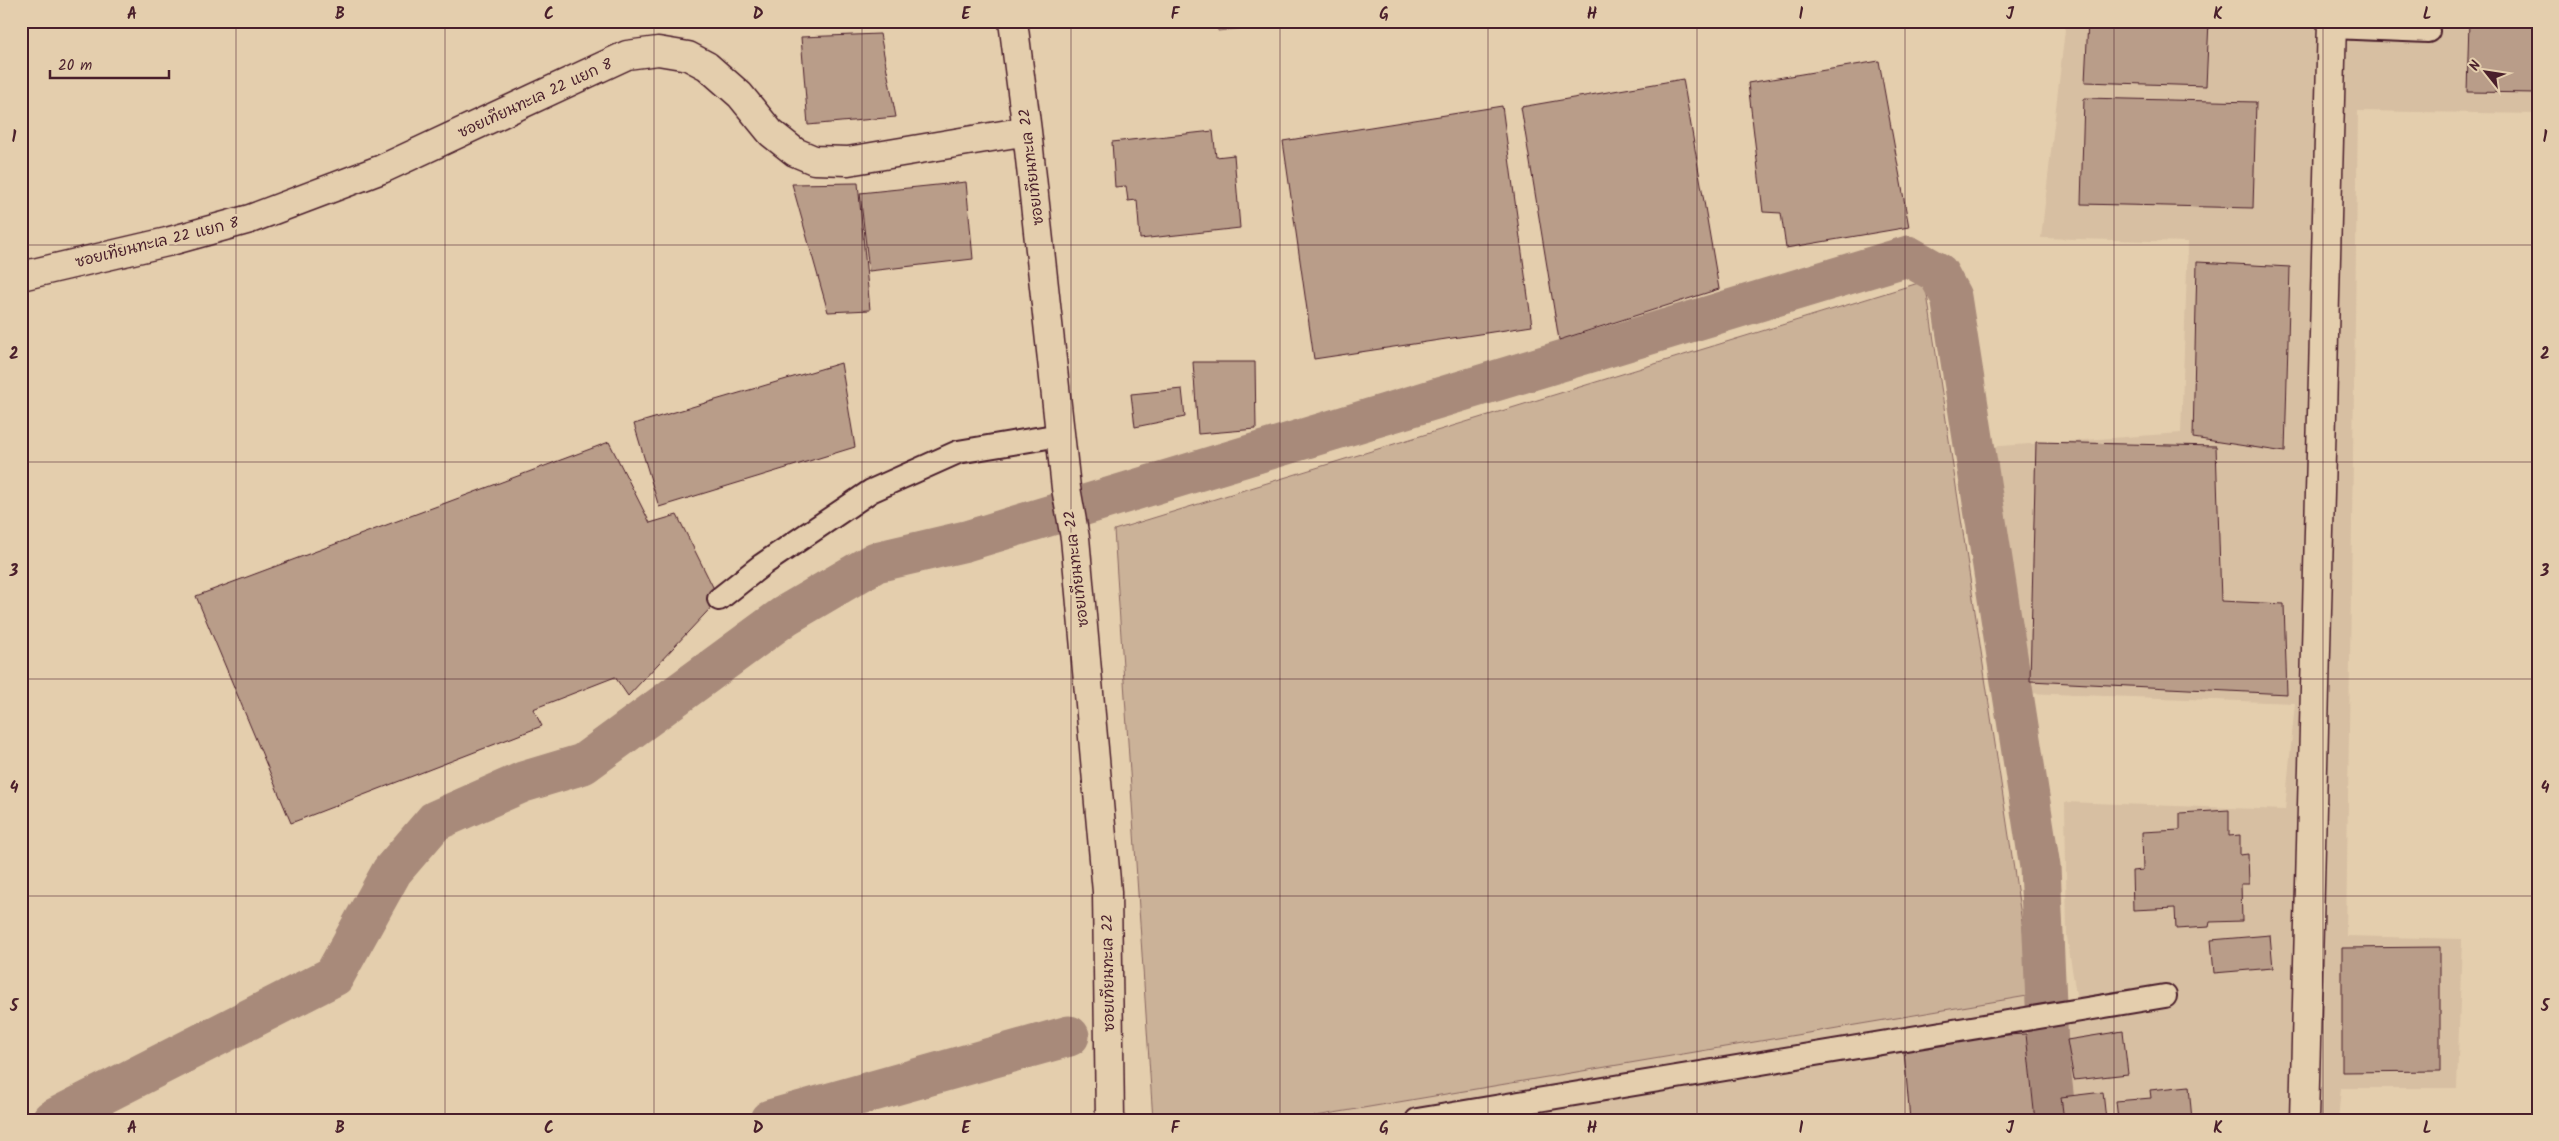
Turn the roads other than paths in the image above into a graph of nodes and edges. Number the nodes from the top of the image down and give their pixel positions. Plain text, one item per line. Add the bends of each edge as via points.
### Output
1 (1013, 21) edge
2 (2332, 24) edge
3 (2428, 31) dead end
4 (1027, 131) junction
5 (21, 276) edge
6 (1060, 436) junction
7 (719, 599) dead end
8 (2165, 996) dead end
9 (1110, 1120) edge
10 (1417, 1120) edge
11 (2304, 1120) edge

1 - 4 street, ซอยเทียนทะเล 22
2 - 3 lane
2 - 11 street
4 - 5 street, ซอยเทียนทะเล 22 แยก 8 via 848,161 814,160 795,152 771,133 740,95 707,66 688,56 658,50 627,55 382,169 250,219 168,242
4 - 6 street, ซอยเทียนทะเล 22
6 - 7 lane via 958,452 871,491 762,565
6 - 9 street, ซอยเทียนทะเล 22 via 1075,538 1107,892
8 - 10 lane

